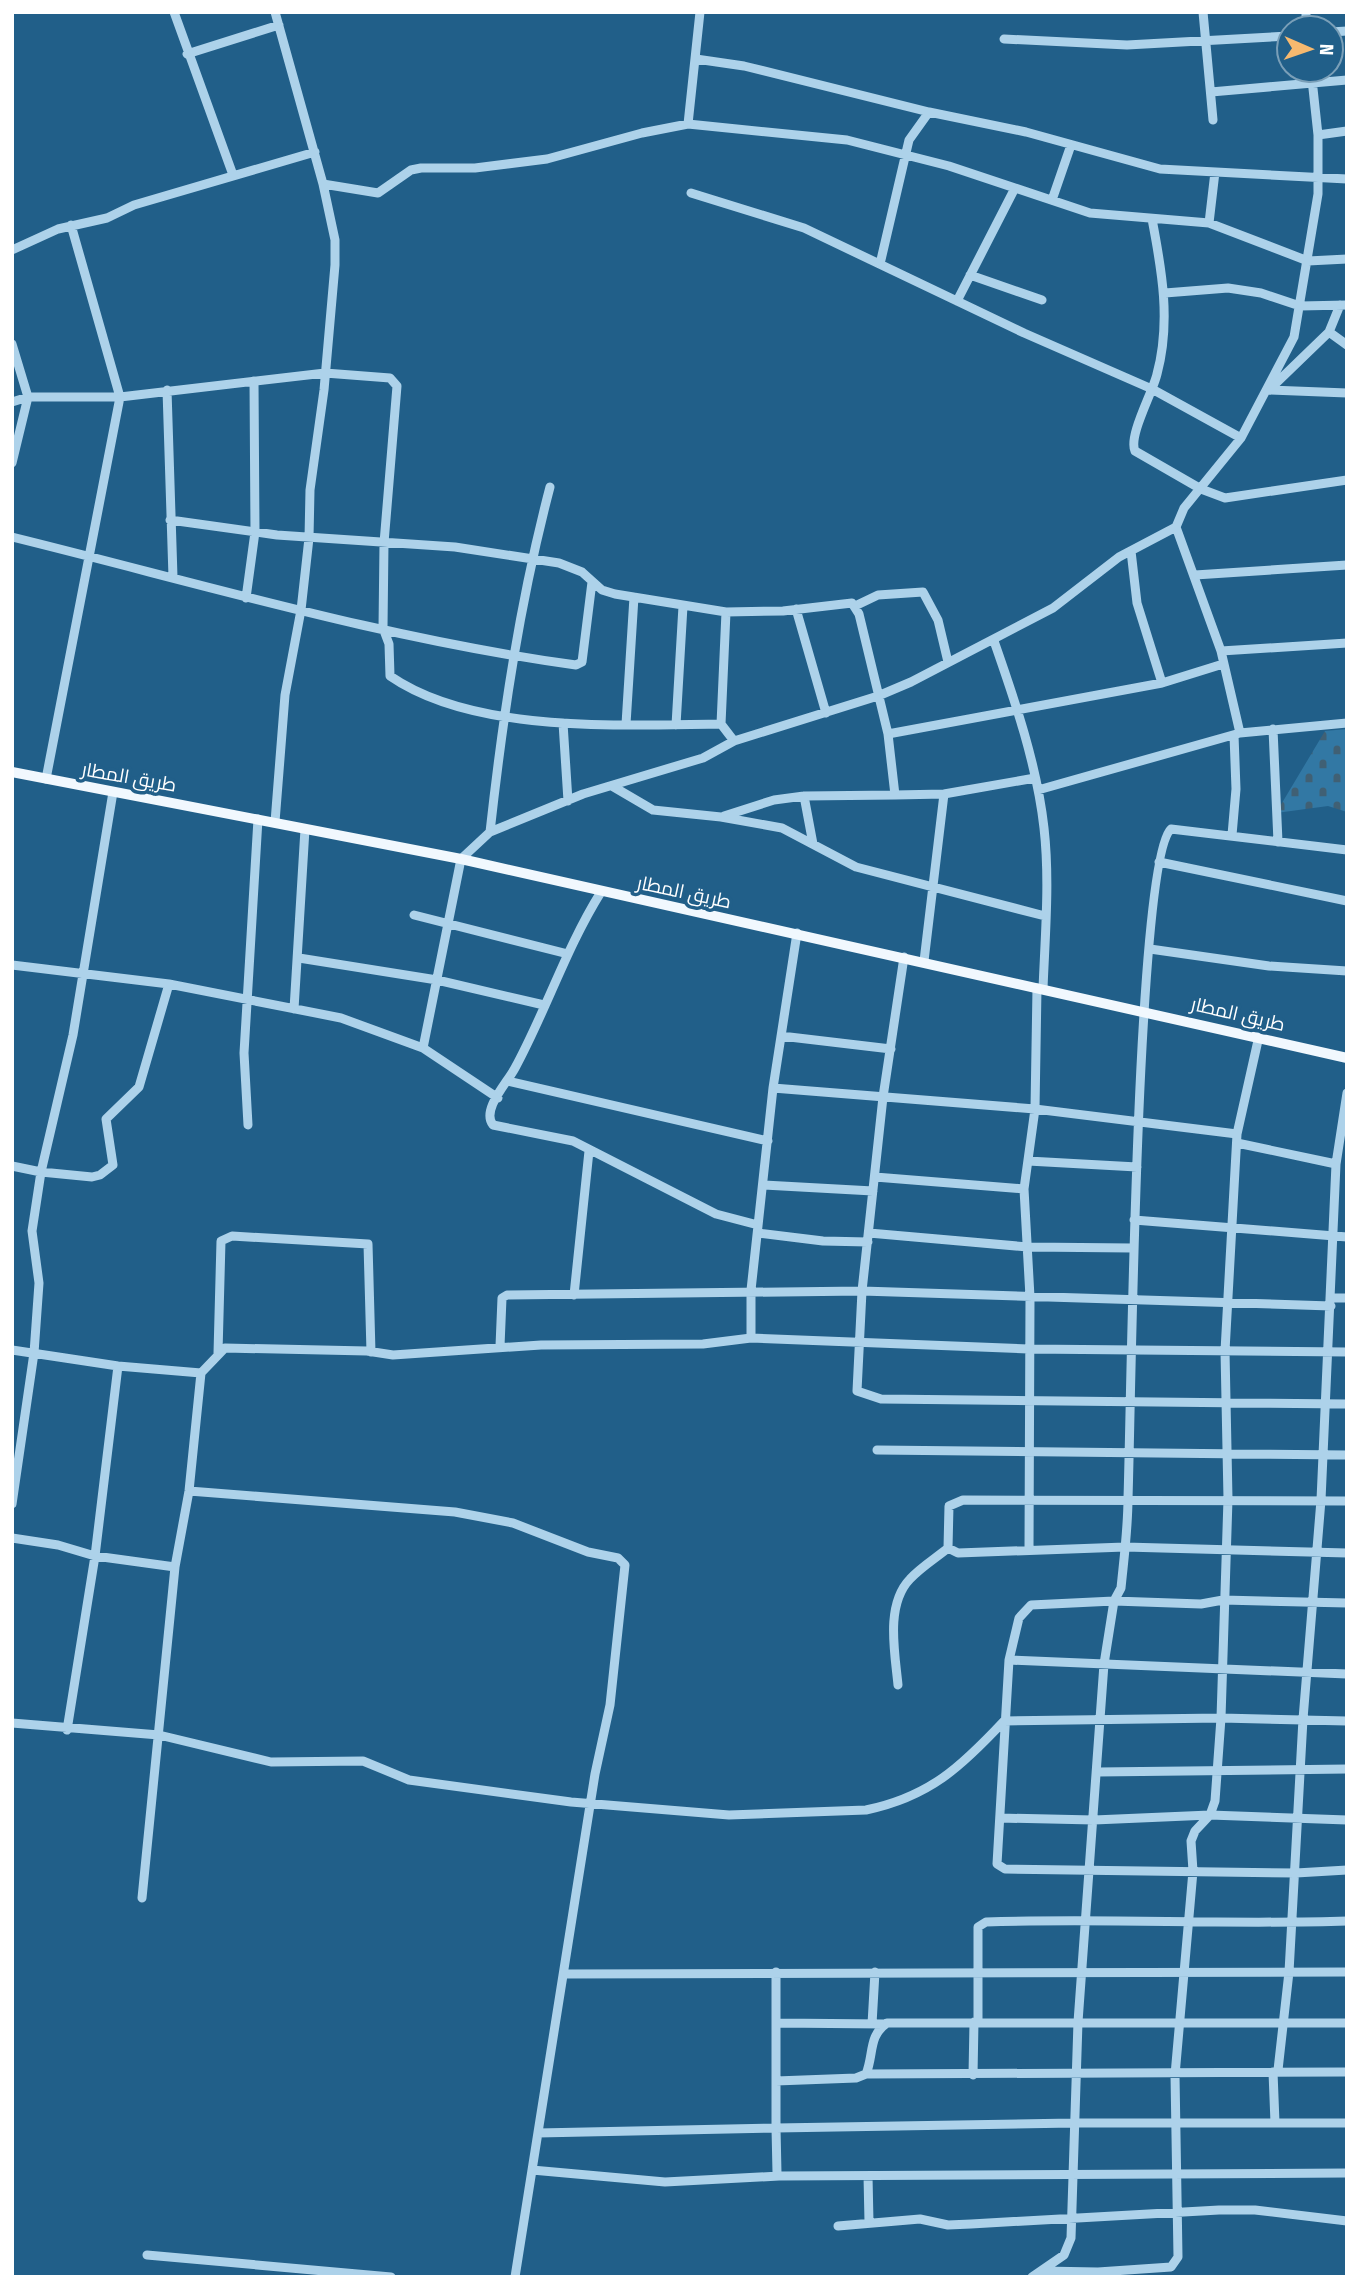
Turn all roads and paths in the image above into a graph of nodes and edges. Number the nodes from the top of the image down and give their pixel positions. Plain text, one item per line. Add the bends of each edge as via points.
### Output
1 (174, 12) edge
2 (275, 12) edge
3 (700, 12) edge
4 (1203, 12) edge
5 (279, 25) junction
6 (1275, 37) edge
7 (1004, 39) dead end
8 (1206, 40) junction
9 (187, 54) junction
10 (696, 59) junction
11 (1347, 80) edge
12 (1312, 85) junction
13 (1211, 92) junction
14 (929, 112) junction
15 (1213, 120) dead end
16 (688, 124) junction
17 (1347, 131) edge
18 (1318, 135) junction
19 (1071, 145) junction
20 (315, 152) junction
21 (906, 154) junction
22 (1215, 172) junction
23 (233, 175) junction
24 (1319, 178) junction
25 (1347, 179) edge
26 (323, 184) junction
27 (1015, 188) junction
28 (691, 193) dead end
29 (1052, 200) junction
30 (1152, 219) junction
31 (1209, 223) junction
32 (71, 225) junction
33 (12, 250) edge
34 (1347, 259) edge
35 (1308, 261) junction
36 (880, 264) junction
37 (970, 275) junction
38 (1165, 293) junction
39 (1042, 300) dead end
40 (957, 301) junction
41 (1343, 305) edge
42 (1300, 306) junction
43 (1329, 332) junction
44 (12, 344) edge
45 (1347, 345) edge
46 (326, 373) junction
47 (254, 381) junction
48 (1152, 389) junction
49 (167, 390) junction
50 (1268, 390) junction
51 (1347, 393) edge
52 (28, 397) junction
53 (120, 397) junction
54 (12, 402) edge
55 (1241, 438) junction
56 (12, 463) edge
57 (1347, 480) edge
58 (550, 486) dead end
59 (1201, 489) junction
60 (170, 520) junction
61 (1176, 527) junction
62 (255, 533) junction
63 (12, 537) edge
64 (309, 538) junction
65 (384, 543) junction
66 (1131, 551) junction
67 (90, 556) junction
68 (531, 558) junction
69 (1347, 565) edge
70 (1195, 575) junction
71 (173, 577) junction
72 (592, 582) junction
73 (246, 597) junction
74 (634, 597) junction
75 (683, 606) junction
76 (855, 606) junction
77 (796, 609) junction
78 (301, 610) junction
79 (726, 612) junction
80 (383, 628) junction
81 (994, 641) junction
82 (1347, 643) edge
83 (1221, 652) junction
84 (513, 657) junction
85 (948, 662) junction
86 (1223, 664) junction
87 (1162, 683) junction
88 (878, 696) junction
89 (1016, 709) junction
90 (826, 713) junction
91 (503, 715) junction
92 (562, 723) junction
93 (1347, 723) edge
94 (626, 724) junction
95 (721, 724) junction
96 (676, 725) junction
97 (1273, 729) junction
98 (888, 734) junction
99 (1237, 734) junction
100 (734, 741) junction
101 (12, 772) edge
102 (1035, 778) junction
103 (46, 779) junction
104 (612, 786) junction
105 (1038, 790) junction
106 (113, 792) junction
107 (944, 794) junction
108 (895, 795) junction
109 (804, 796) junction
110 (568, 801) junction
111 (721, 817) junction
112 (258, 819) junction
113 (275, 822) junction
114 (305, 829) junction
115 (490, 832) junction
116 (1232, 835) junction
117 (1278, 842) junction
118 (813, 844) junction
119 (1347, 850) edge
120 (461, 859) junction
121 (1159, 862) junction
122 (933, 887) junction
123 (601, 892) junction
124 (1347, 901) edge
125 (414, 915) dead end
126 (1045, 915) junction
127 (447, 923) junction
128 (797, 933) junction
129 (1150, 949) junction
130 (568, 954) junction
131 (904, 957) junction
132 (299, 958) junction
133 (924, 961) junction
134 (12, 965) edge
135 (1347, 971) edge
136 (82, 972) junction
137 (438, 980) junction
138 (169, 985) junction
139 (1040, 988) junction
140 (249, 998) junction
141 (544, 1005) junction
142 (295, 1009) junction
143 (1144, 1011) junction
144 (781, 1036) junction
145 (1259, 1036) junction
146 (423, 1048) junction
147 (891, 1049) junction
148 (1347, 1058) edge
149 (508, 1081) junction
150 (774, 1088) junction
151 (1347, 1093) edge
152 (883, 1097) junction
153 (498, 1098) junction
154 (1035, 1109) junction
155 (1140, 1121) junction
156 (248, 1125) dead end
157 (1237, 1138) junction
158 (768, 1141) junction
159 (589, 1151) junction
160 (1028, 1161) junction
161 (1336, 1164) junction
162 (12, 1166) edge
163 (1137, 1167) junction
164 (41, 1172) junction
165 (875, 1177) junction
166 (764, 1185) junction
167 (1342, 1188) edge
168 (1024, 1189) junction
169 (873, 1191) junction
170 (1134, 1220) junction
171 (758, 1229) junction
172 (1232, 1229) junction
173 (868, 1237) junction
174 (1333, 1237) junction
175 (1347, 1237) edge
176 (1028, 1247) junction
177 (1132, 1248) junction
178 (751, 1290) junction
179 (862, 1291) junction
180 (574, 1295) junction
181 (1030, 1297) junction
182 (1131, 1298) junction
183 (1347, 1298) edge
184 (1331, 1302) junction
185 (1229, 1303) junction
186 (751, 1338) junction
187 (859, 1344) junction
188 (500, 1346) junction
189 (1028, 1349) junction
190 (12, 1350) edge
191 (1130, 1350) junction
192 (371, 1352) junction
193 (1225, 1352) junction
194 (1347, 1352) edge
195 (34, 1353) junction
196 (218, 1353) junction
197 (1328, 1353) junction
198 (118, 1366) junction
199 (201, 1373) junction
200 (1030, 1401) junction
201 (1131, 1402) junction
202 (1226, 1404) junction
203 (1326, 1404) junction
204 (1347, 1404) edge
205 (877, 1450) dead end
206 (1129, 1453) junction
207 (1228, 1453) junction
208 (1028, 1454) junction
209 (1324, 1455) junction
210 (1347, 1455) edge
211 (189, 1491) junction
212 (1228, 1499) junction
213 (1128, 1500) junction
214 (1321, 1500) junction
215 (1347, 1501) edge
216 (1028, 1502) junction
217 (12, 1504) edge
218 (12, 1538) edge
219 (1125, 1547) junction
220 (948, 1548) junction
221 (1029, 1548) junction
222 (1226, 1548) junction
223 (1317, 1553) junction
224 (1347, 1553) edge
225 (95, 1556) junction
226 (174, 1567) junction
227 (1223, 1600) junction
228 (1114, 1601) junction
229 (1314, 1602) junction
230 (1347, 1603) edge
231 (1009, 1660) junction
232 (1104, 1664) junction
233 (1223, 1667) junction
234 (1308, 1670) junction
235 (1347, 1674) edge
236 (898, 1685) dead end
237 (1221, 1718) junction
238 (1303, 1719) junction
239 (1004, 1721) junction
240 (1101, 1721) junction
241 (1347, 1721) edge
242 (12, 1723) edge
243 (67, 1730) junction
244 (159, 1735) junction
245 (1217, 1769) junction
246 (1347, 1769) edge
247 (1301, 1770) junction
248 (1098, 1772) junction
249 (592, 1804) junction
250 (1210, 1815) junction
251 (1000, 1818) junction
252 (1094, 1820) junction
253 (1297, 1820) junction
254 (1347, 1820) edge
255 (1091, 1870) junction
256 (1347, 1870) edge
257 (1193, 1871) junction
258 (1296, 1873) junction
259 (142, 1898) dead end
260 (1088, 1919) junction
261 (1347, 1921) edge
262 (1186, 1922) junction
263 (1292, 1922) junction
264 (1082, 1971) junction
265 (776, 1972) junction
266 (875, 1972) junction
267 (978, 1972) junction
268 (1184, 1972) junction
269 (1289, 1972) junction
270 (1347, 1972) edge
271 (565, 1974) junction
272 (976, 2021) junction
273 (1078, 2022) junction
274 (777, 2023) junction
275 (1179, 2023) junction
276 (1284, 2023) junction
277 (1347, 2023) edge
278 (872, 2024) junction
279 (887, 2024) junction
280 (1275, 2071) junction
281 (1347, 2072) edge
282 (1076, 2073) junction
283 (866, 2074) junction
284 (973, 2075) junction
285 (1175, 2075) junction
286 (776, 2081) junction
287 (1178, 2122) junction
288 (1073, 2123) junction
289 (1275, 2123) junction
290 (1347, 2123) edge
291 (776, 2128) junction
292 (538, 2133) junction
293 (532, 2170) junction
294 (1347, 2173) edge
295 (1178, 2175) junction
296 (779, 2176) junction
297 (868, 2176) junction
298 (1073, 2176) junction
299 (1180, 2213) junction
300 (1072, 2218) junction
301 (1347, 2221) edge
302 (869, 2222) junction
303 (838, 2226) dead end
304 (147, 2255) dead end
305 (1036, 2274) edge
306 (391, 2277) edge
307 (515, 2277) edge

1 - 9 street
2 - 5 street
3 - 10 street
4 - 8 street
5 - 9 street
5 - 20 street
6 - 8 street
7 - 8 street via 1127,45
8 - 13 street
9 - 23 street
10 - 14 street via 744,66
10 - 16 street
11 - 12 street
12 - 13 street
12 - 18 street
13 - 15 street
14 - 19 street
14 - 21 street via 909,140
16 - 21 street via 847,140
16 - 26 street via 547,159 411,170 378,193
17 - 18 street
18 - 24 street
19 - 22 street via 1160,169
19 - 29 street
20 - 23 street
20 - 26 street
21 - 27 street
21 - 36 street
22 - 24 street
22 - 31 street
23 - 32 street via 134,205 107,218
24 - 25 street
24 - 35 street
26 - 46 street via 335,240
27 - 29 street
27 - 37 street
28 - 36 street via 804,228
29 - 30 street via 1090,213
30 - 31 street
30 - 38 street
31 - 35 street
32 - 33 street
32 - 53 street
34 - 35 street
35 - 42 street
36 - 40 street
37 - 39 street
37 - 40 street
38 - 42 street via 1228,288
38 - 48 street via 1161,360
40 - 48 street
41 - 42 street
41 - 43 street
42 - 50 street via 1294,337
43 - 45 street
43 - 50 street
44 - 52 street
46 - 47 street
46 - 64 street via 311,480
46 - 65 street via 395,381
47 - 49 street
47 - 62 street
48 - 55 street
48 - 59 street via 1133,440 1135,451
49 - 53 street
49 - 60 street
50 - 51 street
50 - 55 street
52 - 53 street
52 - 54 street
52 - 56 street
53 - 67 street
55 - 59 street
57 - 59 street via 1230,498
58 - 68 street
59 - 61 street via 1184,508
60 - 62 street
60 - 71 street
61 - 66 street
61 - 70 street
62 - 64 street
62 - 73 street
63 - 67 street
64 - 65 street
64 - 78 street
65 - 68 street
65 - 80 street
66 - 81 street via 1053,608
66 - 87 street via 1137,603
67 - 71 street
67 - 103 street
68 - 72 street via 572,567
68 - 84 street
69 - 70 street
70 - 83 street
71 - 73 street
72 - 74 street via 602,590
72 - 84 street via 579,664
73 - 78 street
74 - 75 street
74 - 94 street
75 - 79 street
75 - 96 street
76 - 77 street via 847,601
76 - 85 street via 878,595 923,592 938,620
76 - 88 street
77 - 79 street
77 - 90 street
78 - 80 street
78 - 113 street via 285,695
79 - 95 street
80 - 84 street
80 - 91 street via 389,644 390,676 435,700
81 - 85 street
81 - 89 street
82 - 83 street
83 - 86 street
84 - 91 street
85 - 88 street
86 - 87 street
86 - 99 street
87 - 89 street
88 - 90 street
88 - 98 street
89 - 98 street
89 - 102 street
90 - 100 street
91 - 92 street
91 - 115 street
92 - 94 street
92 - 110 street
93 - 97 street
94 - 96 street
95 - 96 street
95 - 100 street
97 - 99 street
97 - 117 street
98 - 108 street
99 - 105 street
99 - 116 street
100 - 104 street via 703,758
101 - 103 main road, طريق المطار
102 - 105 street
102 - 107 street
103 - 106 main road, طريق المطار
104 - 110 street
104 - 111 street via 653,810
105 - 126 street
106 - 112 main road, طريق المطار
106 - 136 street
107 - 108 street
107 - 122 street
108 - 109 street
109 - 111 street
109 - 118 street
110 - 115 street
111 - 118 street via 782,828
112 - 113 main road, طريق المطار
112 - 140 street
113 - 114 main road, طريق المطار
114 - 120 main road, طريق المطار
114 - 132 street
115 - 120 street
116 - 117 street
116 - 121 street via 1171,829
117 - 119 street
118 - 122 street via 856,867
120 - 123 main road, طريق المطار
120 - 127 street
121 - 124 street
121 - 129 street
122 - 126 street
122 - 133 street
123 - 128 main road, طريق المطار
123 - 130 street
125 - 127 street
126 - 139 street
127 - 130 street
127 - 137 street
128 - 131 main road, طريق المطار
128 - 144 street
129 - 135 street via 1269,966
129 - 143 street
130 - 141 street
131 - 133 main road, طريق المطار
131 - 147 street
132 - 137 street
132 - 142 street
133 - 139 main road, طريق المطار
134 - 136 street
136 - 138 street
136 - 164 street via 73,1035
137 - 141 street
137 - 146 street
138 - 140 street
138 - 164 street via 139,1087 106,1119 113,1166 92,1177
139 - 143 main road, طريق المطار
139 - 154 street
140 - 142 street
140 - 156 street via 244,1053
141 - 149 street
142 - 146 street via 341,1018
143 - 145 main road, طريق المطار
143 - 155 street
144 - 147 street
144 - 150 street
145 - 148 main road, طريق المطار
145 - 157 street
146 - 153 street
147 - 152 street
149 - 153 street
149 - 158 street
150 - 152 street
150 - 158 street
151 - 161 street
152 - 154 street
152 - 165 street
153 - 159 street via 488,1112 493,1125 557,1137
154 - 155 street
154 - 160 street
155 - 157 street
155 - 163 street
157 - 161 street
157 - 172 street
158 - 166 street
159 - 171 street via 716,1214
159 - 180 street
160 - 163 street
160 - 168 street
161 - 167 street
162 - 164 street
163 - 170 street
164 - 195 street via 32,1231 39,1283
165 - 168 street
165 - 169 street
166 - 169 street
166 - 171 street
167 - 174 street
168 - 176 street
169 - 173 street
170 - 172 street
170 - 177 street
171 - 173 street via 823,1241
171 - 178 street
172 - 174 street
172 - 185 street
173 - 176 street
173 - 179 street
174 - 175 street
174 - 184 street
176 - 177 street
176 - 181 street
177 - 182 street
178 - 179 street
178 - 180 street
178 - 186 street
179 - 181 street
179 - 187 street
180 - 188 street via 504,1296
181 - 182 street
181 - 189 street
182 - 185 street
182 - 191 street
183 - 184 street
184 - 185 street
184 - 197 street
185 - 193 street
186 - 187 street
186 - 188 street via 689,1345
187 - 189 street
187 - 200 street via 855,1388 863,1396
188 - 192 street via 423,1354
189 - 191 street
189 - 200 street
190 - 195 street
191 - 193 street
191 - 201 street
192 - 196 street via 233,1347
192 - 196 street via 368,1244 227,1236 221,1241
193 - 197 street
193 - 202 street
194 - 197 street
195 - 198 street
195 - 217 street
196 - 199 street
197 - 203 street
198 - 199 street
198 - 225 street
199 - 211 street
200 - 201 street
200 - 208 street
201 - 202 street
201 - 206 street
202 - 203 street
202 - 207 street
203 - 204 street
203 - 209 street
205 - 208 street
206 - 207 street
206 - 208 street
206 - 213 street
207 - 209 street
207 - 212 street
208 - 216 street
209 - 210 street
209 - 214 street
211 - 226 street
211 - 249 street via 455,1512 513,1523 623,1561 626,1571 612,1691
212 - 213 street
212 - 214 street
212 - 222 street
213 - 216 street
213 - 219 street
214 - 215 street
214 - 223 street
216 - 220 street via 950,1503
216 - 221 street
218 - 225 street
219 - 221 street
219 - 222 street
219 - 228 street via 1121,1588
220 - 221 street via 958,1553
220 - 236 street via 903,1589 895,1616
222 - 223 street
222 - 227 street
223 - 224 street
223 - 229 street
225 - 226 street
225 - 243 street
226 - 244 street
227 - 228 street via 1187,1604
227 - 229 street
227 - 233 street
228 - 231 street via 1031,1605 1019,1618
228 - 232 street
229 - 230 street
229 - 234 street
231 - 232 street
231 - 239 street
232 - 233 street
232 - 240 street
233 - 234 street
233 - 237 street
234 - 235 street
234 - 238 street
237 - 238 street
237 - 240 street
237 - 245 street
238 - 241 street
238 - 247 street
239 - 240 street
239 - 249 street via 961,1767 937,1784 884,1807 729,1815
239 - 251 street
240 - 248 street
242 - 243 street
243 - 244 street
244 - 249 street via 271,1762 363,1762 409,1780
244 - 259 street
245 - 247 street
245 - 248 street
245 - 250 street
246 - 247 street
247 - 253 street
248 - 252 street
249 - 271 street
250 - 252 street
250 - 253 street
250 - 257 street via 1191,1841
251 - 252 street
251 - 255 street via 999,1867
252 - 255 street
253 - 254 street
253 - 258 street
255 - 257 street
255 - 260 street
256 - 258 street
257 - 258 street
257 - 262 street
258 - 263 street
260 - 262 street
260 - 264 street
260 - 267 street via 980,1925
261 - 263 street
262 - 263 street
262 - 268 street
263 - 269 street
264 - 267 street
264 - 268 street
264 - 273 street
265 - 266 street
265 - 271 street
265 - 274 street
266 - 267 street
266 - 278 street
267 - 272 street
268 - 269 street
268 - 275 street
269 - 270 street
269 - 276 street
271 - 292 street
272 - 273 street
272 - 279 street
272 - 284 street
273 - 275 street
273 - 282 street
274 - 278 street
274 - 286 street
275 - 276 street
275 - 285 street
276 - 277 street
276 - 280 street
278 - 279 street
279 - 283 street via 874,2037
280 - 281 street
280 - 285 street
280 - 289 street
282 - 284 street
282 - 285 street
282 - 288 street
283 - 284 street
283 - 286 street
285 - 287 street
286 - 291 street
287 - 288 street
287 - 289 street
287 - 295 street
288 - 291 street
288 - 298 street
289 - 290 street
291 - 292 street
291 - 296 street
292 - 293 street
293 - 296 street via 665,2182
293 - 307 street
294 - 295 street
295 - 298 street
295 - 299 street
296 - 297 street
297 - 298 street
297 - 302 street
298 - 300 street
299 - 300 street
299 - 301 street via 1255,2210
299 - 305 street via 1178,2257 1171,2267
300 - 302 street via 948,2225 920,2219
300 - 305 street via 1064,2255
302 - 303 street
304 - 306 street

